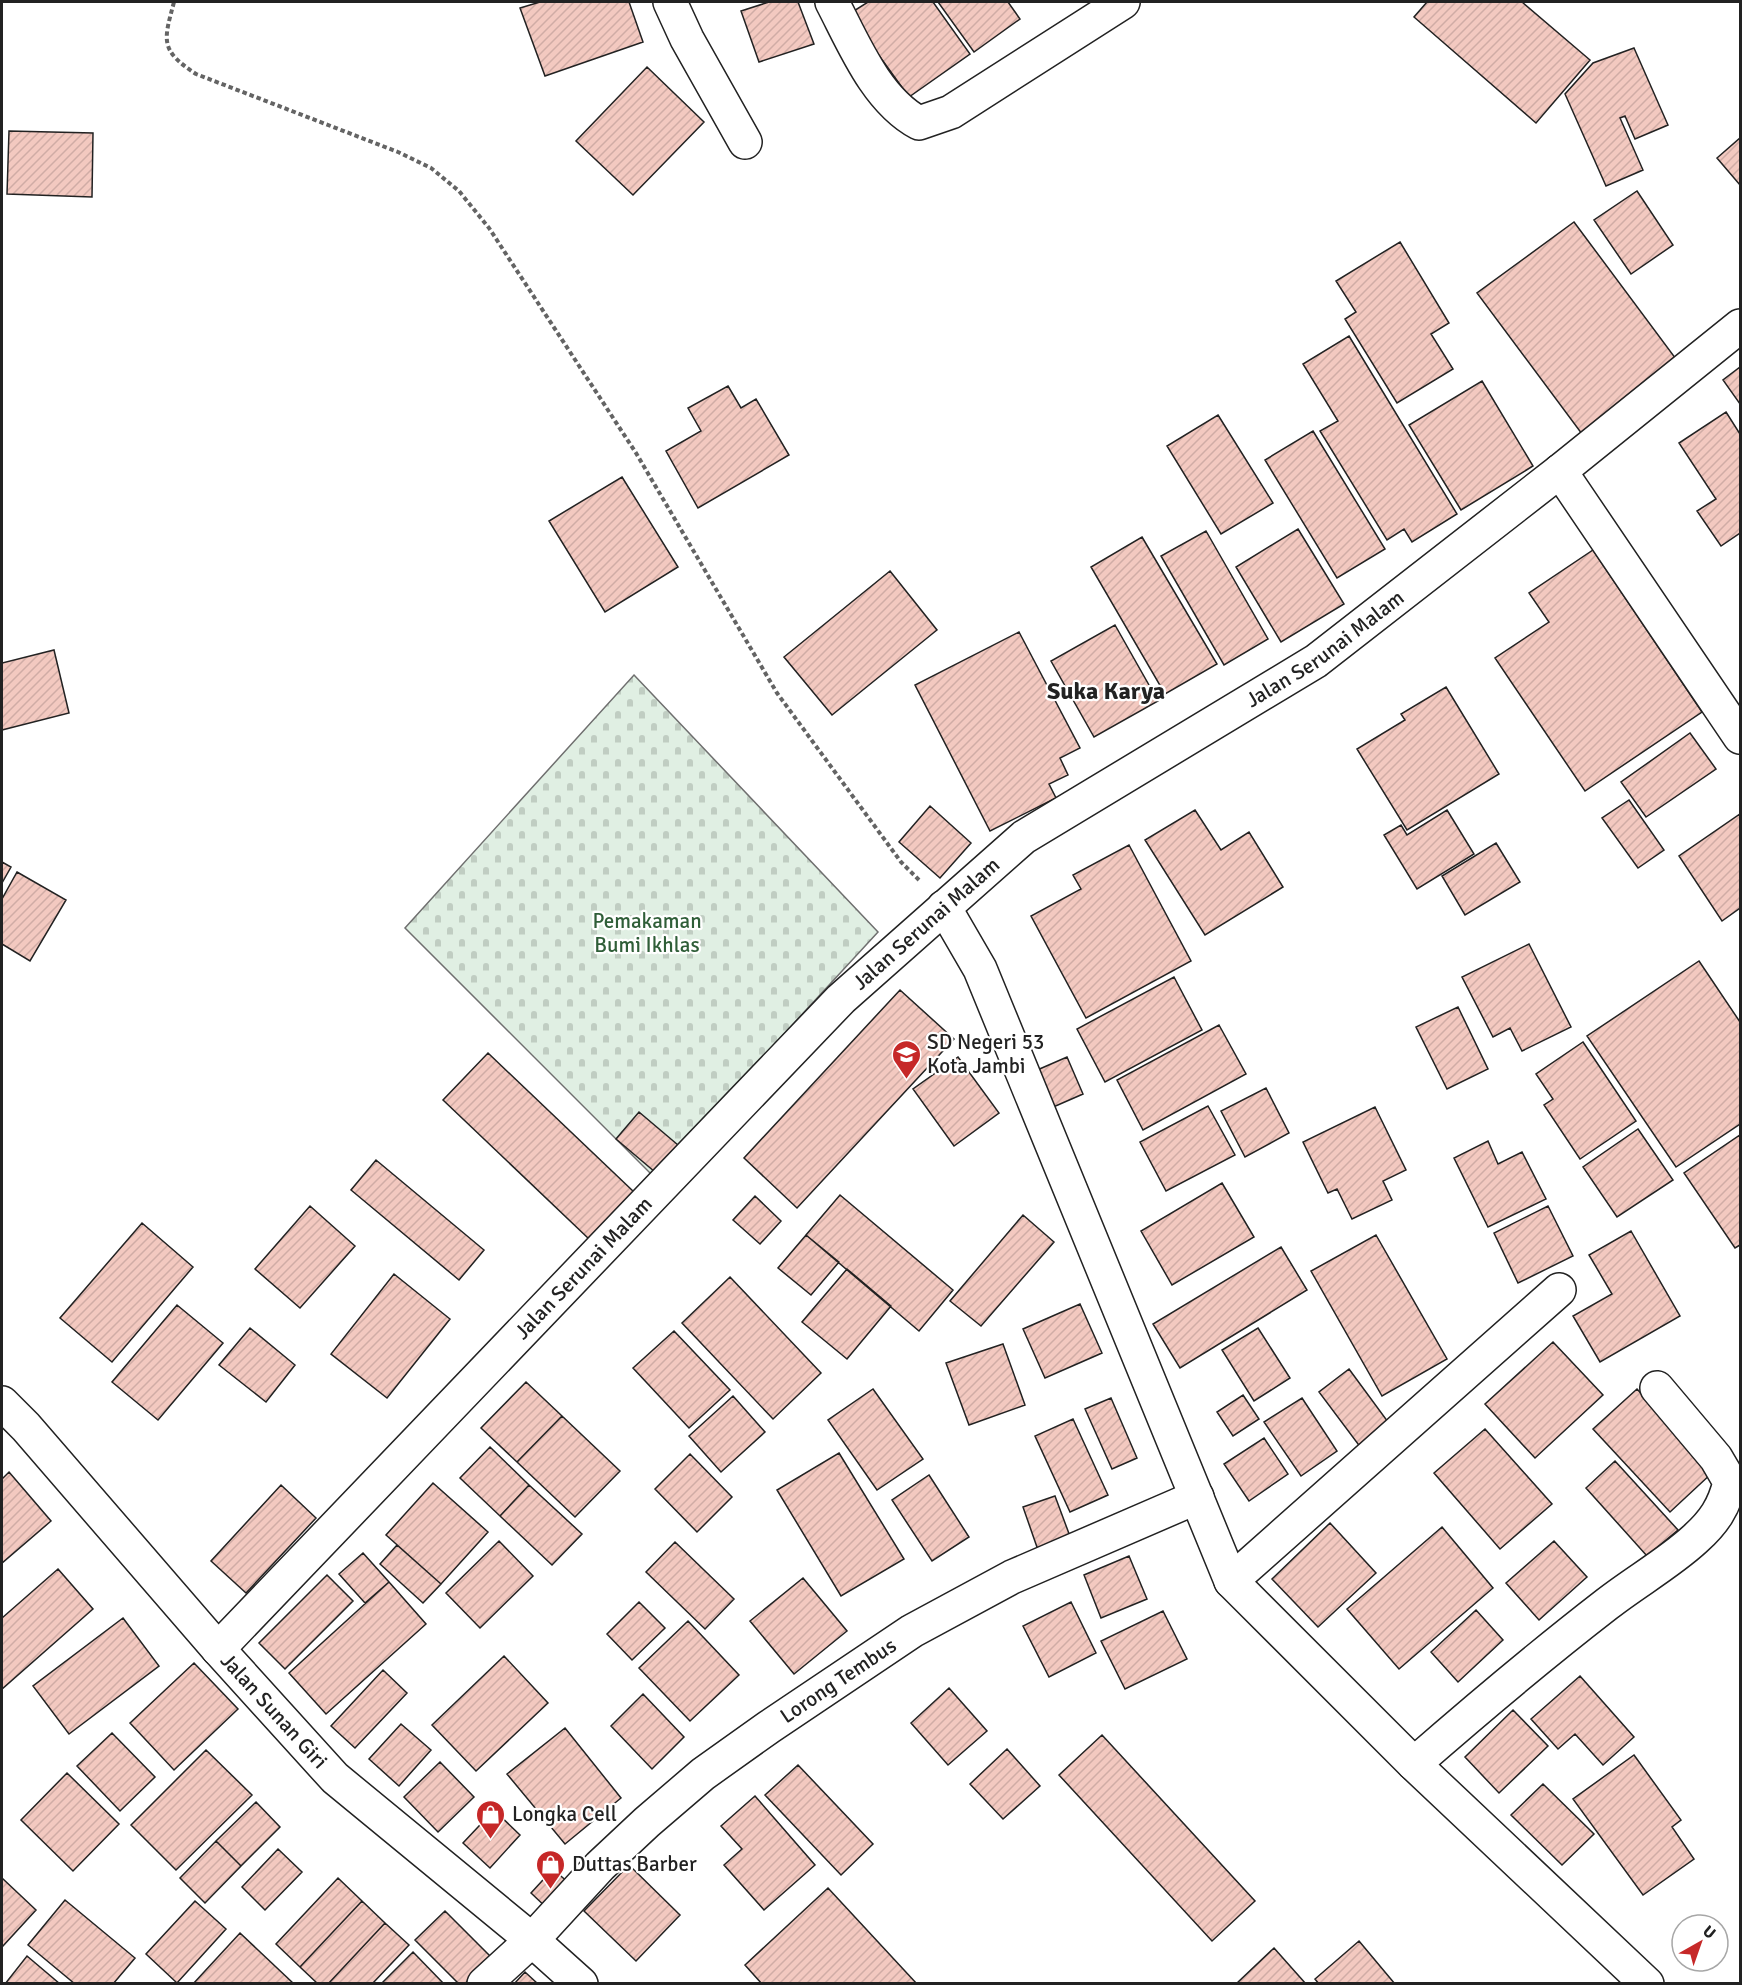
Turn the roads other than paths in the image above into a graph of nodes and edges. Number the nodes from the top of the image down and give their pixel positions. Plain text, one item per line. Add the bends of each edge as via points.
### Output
1 (670, 2) edge
2 (832, 2) edge
3 (1123, 2) edge
4 (745, 142) dead end
5 (1740, 326) edge
6 (1560, 471) junction
7 (1740, 737) edge
8 (944, 907) junction
9 (1558, 1290) dead end
10 (1657, 1388) dead end
11 (2, 1403) edge
12 (1197, 1497) junction
13 (1231, 1581) junction
14 (218, 1649) junction
15 (1414, 1764) junction
16 (532, 1940) junction
17 (484, 1983) edge
18 (581, 1983) edge
19 (1647, 1983) edge

1 - 4 street
2 - 3 street via 868,71 897,108 919,123 951,112
5 - 6 street, Jalan Serunai Malam
6 - 7 street
6 - 8 street, Jalan Serunai Malam via 1316,661 1024,837
8 - 12 street via 980,969
8 - 14 street, Jalan Serunai Malam via 841,999
9 - 13 street
10 - 15 street via 1716,1458 1730,1482 1726,1501 1694,1540 1500,1690
11 - 14 street, Jalan Sunan Giri
12 - 13 street
12 - 16 street, Lorong Tembus via 1012,1576 912,1631 703,1774 600,1866
13 - 15 street
14 - 16 street, Jalan Sunan Giri via 335,1778
15 - 19 street
16 - 17 street, Lorong Tembus
16 - 18 street, Jalan Sunan Giri

